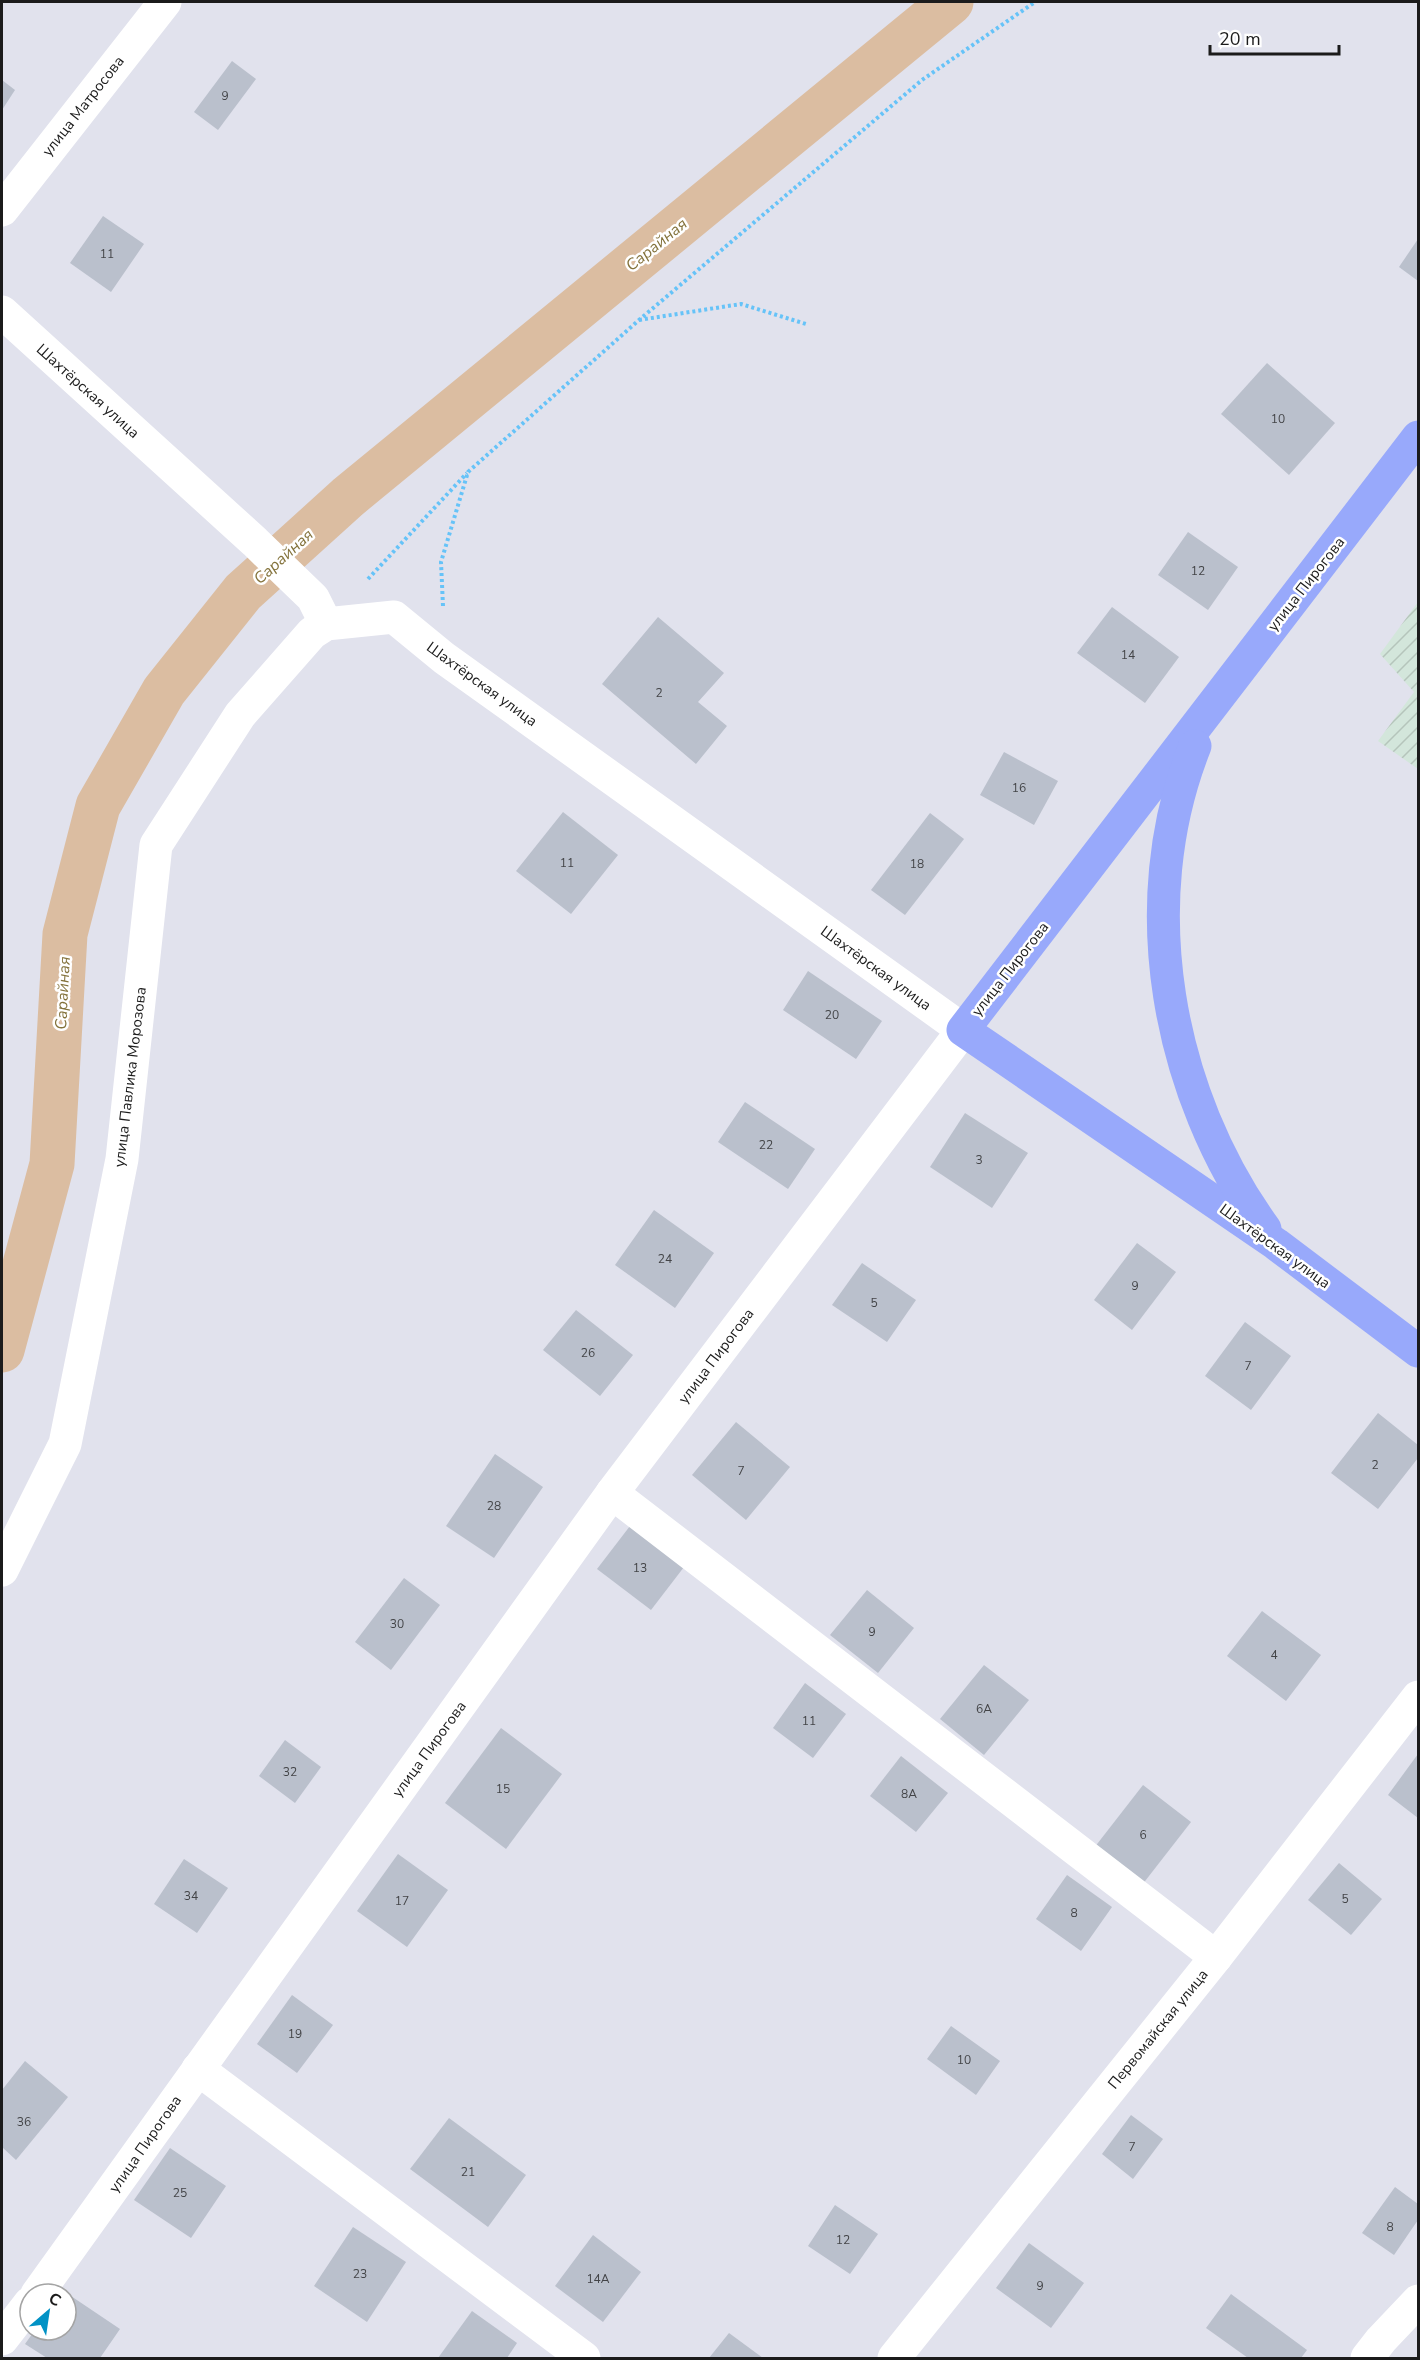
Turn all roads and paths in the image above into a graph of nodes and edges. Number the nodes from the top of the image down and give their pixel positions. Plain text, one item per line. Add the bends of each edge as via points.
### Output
1 (165, 2) edge
2 (1035, 2) edge
3 (2, 210) edge
4 (2, 312) edge
5 (639, 320) junction
6 (806, 324) dead end
7 (1419, 437) edge
8 (468, 472) junction
9 (320, 611) junction
10 (444, 658) junction
11 (1208, 711) junction
12 (963, 1030) junction
13 (1275, 1244) junction
14 (1419, 1351) edge
15 (612, 1493) junction
16 (2, 1570) edge
17 (1419, 1697) edge
18 (1216, 1957) junction
19 (198, 2069) junction
20 (46, 2282) edge
21 (1419, 2301) edge
22 (18, 2318) edge
23 (2, 2339) edge
24 (584, 2358) edge
25 (894, 2358) edge
26 (1367, 2358) edge

1 - 3 street, улица Матросова
2 - 5 path via 922,80
4 - 9 street, Шахтёрская улица via 255,542
5 - 6 path via 741,304
5 - 8 path
7 - 11 main road, улица Пирогова
8 - 9 path
8 - 10 path via 441,562
9 - 10 street, Шахтёрская улица via 394,617
9 - 16 street, улица Павлика Морозова via 312,633 240,715 156,845 122,1159 66,1444
10 - 12 street, Шахтёрская улица
11 - 12 main road, улица Пирогова
11 - 13 main road via 1179,784 1171,825 1162,907 1164,949 1179,1038 1197,1099 1236,1187
12 - 13 main road, Шахтёрская улица
12 - 15 street, улица Пирогова
13 - 14 main road, Шахтёрская улица
15 - 18 street
15 - 19 street, улица Пирогова
17 - 18 street, Первомайская улица
18 - 25 street, Первомайская улица
19 - 20 street, улица Пирогова
19 - 24 street
21 - 26 street
22 - 23 street

